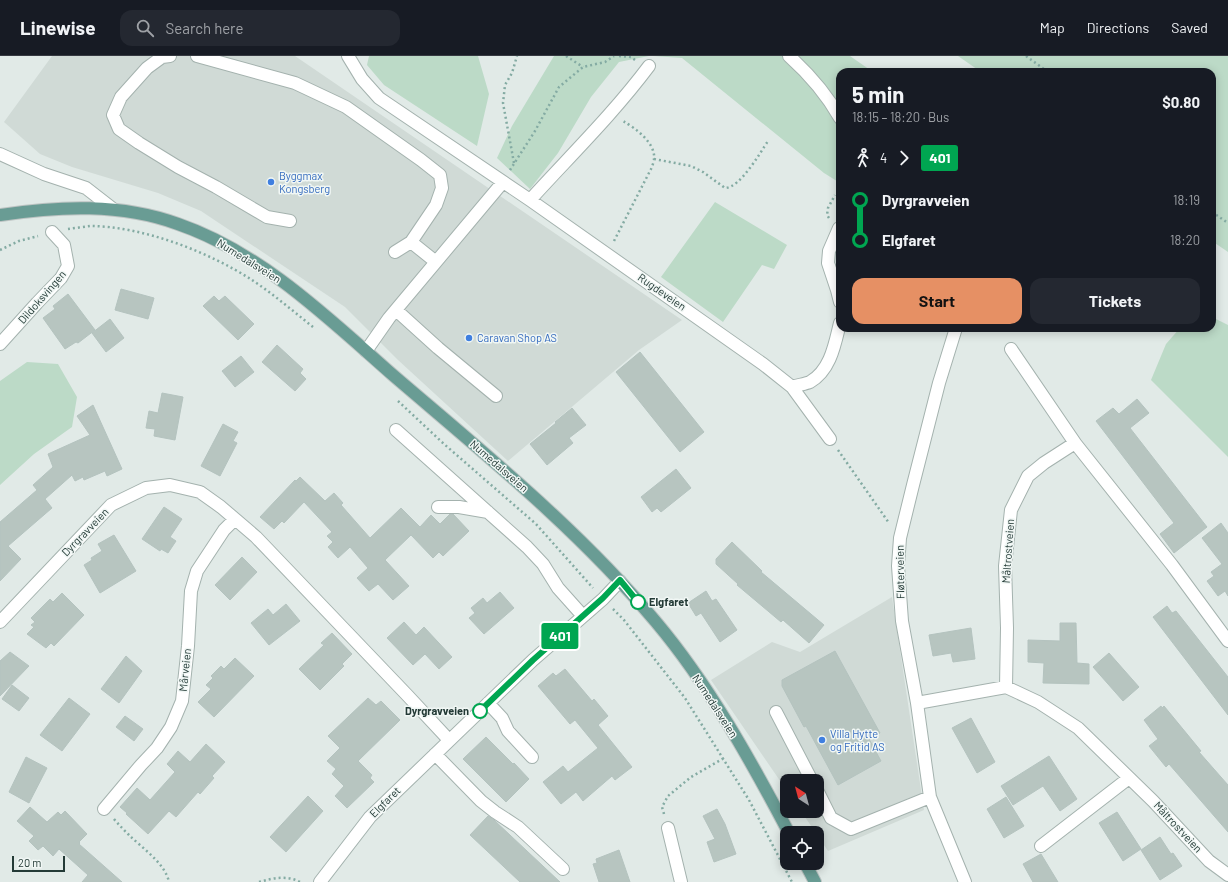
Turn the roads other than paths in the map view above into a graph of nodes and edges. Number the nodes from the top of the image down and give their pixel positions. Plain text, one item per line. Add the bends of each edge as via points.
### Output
1 (170, 56) edge
2 (197, 56) edge
3 (348, 56) edge
4 (789, 56) edge
5 (649, 66) dead end
6 (836, 110) edge
7 (0, 154) edge
8 (503, 182) junction
9 (530, 200) junction
10 (113, 209) junction
11 (0, 215) edge
12 (290, 221) dead end
13 (52, 232) road end
14 (836, 235) edge
15 (411, 242) junction
16 (395, 252) dead end
17 (436, 262) junction
18 (836, 287) edge
19 (396, 310) junction
20 (838, 332) edge
21 (955, 332) edge
22 (0, 344) edge
23 (1011, 349) dead end
24 (366, 351) junction
25 (792, 387) junction
26 (496, 396) dead end
27 (396, 430) dead end
28 (830, 439) road end
29 (1075, 443) junction
30 (438, 507) dead end
31 (489, 513) junction
32 (235, 519) junction
33 (620, 580) junction
34 (583, 616) junction
35 (0, 622) edge
36 (1228, 641) edge
37 (1006, 687) junction
38 (488, 703) junction
39 (917, 703) junction
40 (776, 712) dead end
41 (449, 740) junction
42 (435, 754) junction
43 (532, 757) dead end
44 (808, 774) edge
45 (1129, 778) junction
46 (930, 797) junction
47 (824, 804) edge
48 (104, 809) road end
49 (785, 826) edge
50 (668, 828) road end
51 (1041, 846) dead end
52 (563, 869) dead end
53 (809, 870) edge
54 (1228, 874) edge
55 (320, 882) edge
56 (681, 882) edge
57 (815, 882) edge
58 (966, 882) edge

1 - 12 street via 162,57 147,68 121,97 113,115 119,129 178,167 267,217
2 - 15 street via 296,83 346,107 440,176 442,188 436,205
3 - 8 street, Rugdeveien via 362,79 379,98
4 - 6 street via 818,86
5 - 9 street via 573,156
7 - 10 street, Numedalsveien via 44,174 86,188
8 - 9 street, Rugdeveien
8 - 17 street
9 - 25 street, Rugdeveien
10 - 11 main road, Numedalsveien via 44,209
10 - 24 main road, Numedalsveien via 179,224 236,251 287,285
13 - 22 street, Dildoksvingen via 64,245 68,266 61,278
14 - 18 street via 829,251 828,263
15 - 16 street
15 - 17 street
17 - 19 street
19 - 24 street
19 - 26 street
20 - 25 street via 824,371 810,382
21 - 39 street, Fløterveien via 939,383 900,538 898,566 902,621
23 - 29 street
24 - 33 main road, Numedalsveien via 527,490
25 - 28 street, Rugdeveien
27 - 31 street
29 - 36 street via 1172,565
29 - 37 street, Måltrostveien via 1028,476 1011,510 1005,566
30 - 31 street via 459,507
31 - 34 street via 543,564 558,588
32 - 35 street, Dyrgravveien via 200,492 170,484 146,488 111,505
32 - 41 street, Dyrgravveien via 291,573
32 - 48 street, Mårveien via 224,530 197,571 191,591 182,701 171,727 157,748
33 - 34 street, Elgfaret
33 - 49 main road, Numedalsveien via 657,623 697,677 742,748
34 - 38 street, Elgfaret
37 - 39 street
37 - 45 street, Måltrostveien via 1038,702 1078,728
38 - 41 street, Elgfaret
38 - 43 street via 502,718 508,731
39 - 46 street, Fløterveien
40 - 44 street
41 - 42 street, Elgfaret
42 - 52 street via 482,801 518,827
42 - 55 street, Elgfaret via 370,817
45 - 51 street
45 - 54 street, Måltrostveien via 1209,861
46 - 47 street via 851,829 831,818
46 - 58 street, Fløterveien
50 - 56 street
53 - 57 main road

